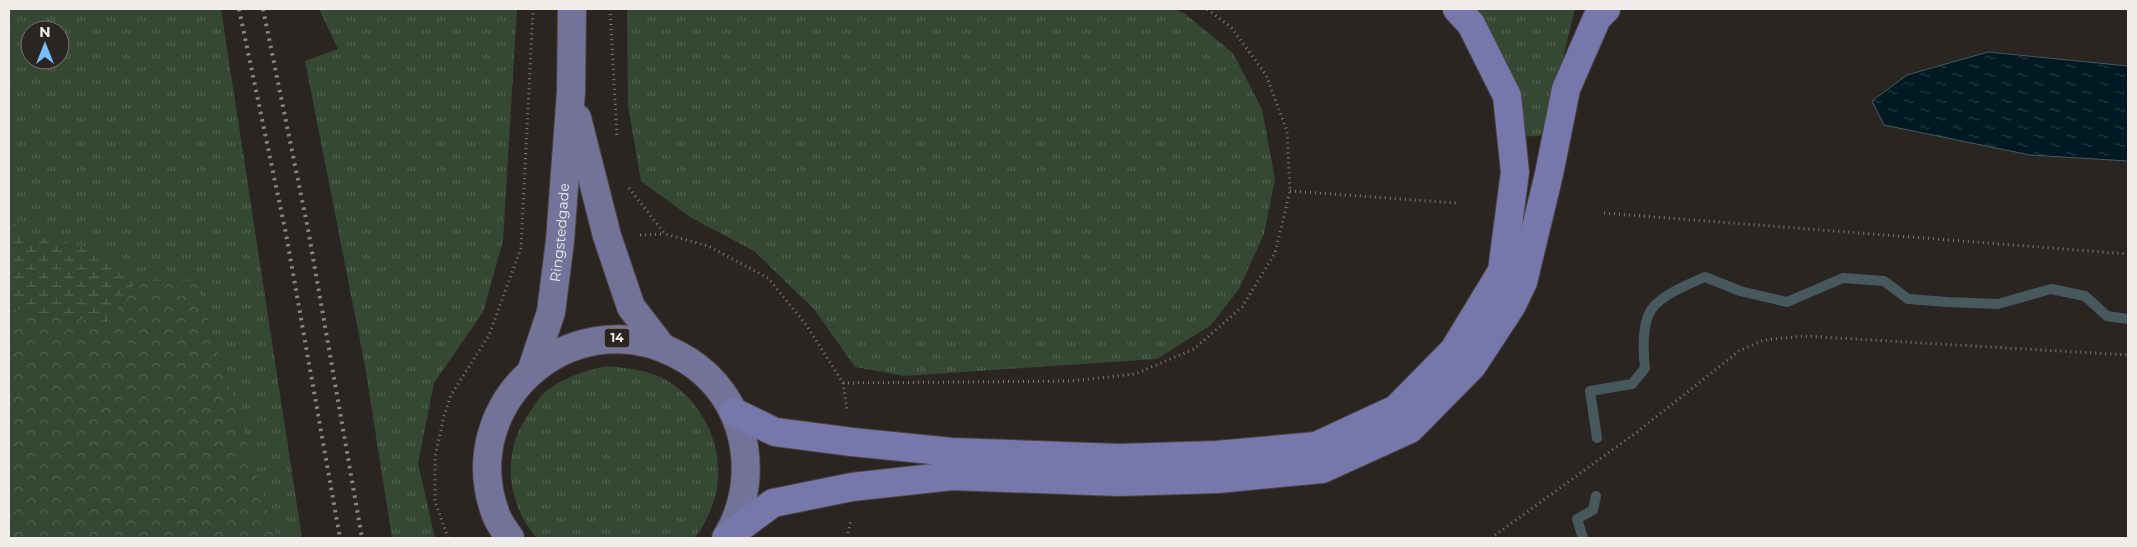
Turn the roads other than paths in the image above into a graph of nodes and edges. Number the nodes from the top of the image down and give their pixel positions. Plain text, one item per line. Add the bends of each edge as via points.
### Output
1 (572, 9) edge
2 (1457, 9) edge
3 (1606, 9) edge
4 (571, 92) junction
5 (661, 346) junction
6 (532, 369) junction
7 (734, 412) junction
8 (726, 537) edge
9 (510, 538) edge

1 - 4 main road, Ringstedgade / 14
2 - 7 highway via 1471,24 1507,96 1515,172 1502,271 1454,350 1396,409 1316,446 1216,455 1119,458 962,453 852,442 775,432
3 - 8 highway via 1597,18 1566,89 1523,282 1512,305 1472,366 1410,429 1322,469 1218,479 1119,482 952,476 852,487 773,503
4 - 5 main road, Ringstedgade / 14 via 606,236 631,307
4 - 6 main road, Ringstedgade / 14 via 560,242 551,312
5 - 6 main road, 14 via 634,339 607,338 580,343
5 - 7 main road, 14 via 691,361 710,378
6 - 9 main road, 14 via 506,400 490,437 487,477 496,516
7 - 8 main road, 14 via 745,443 747,476 741,507

